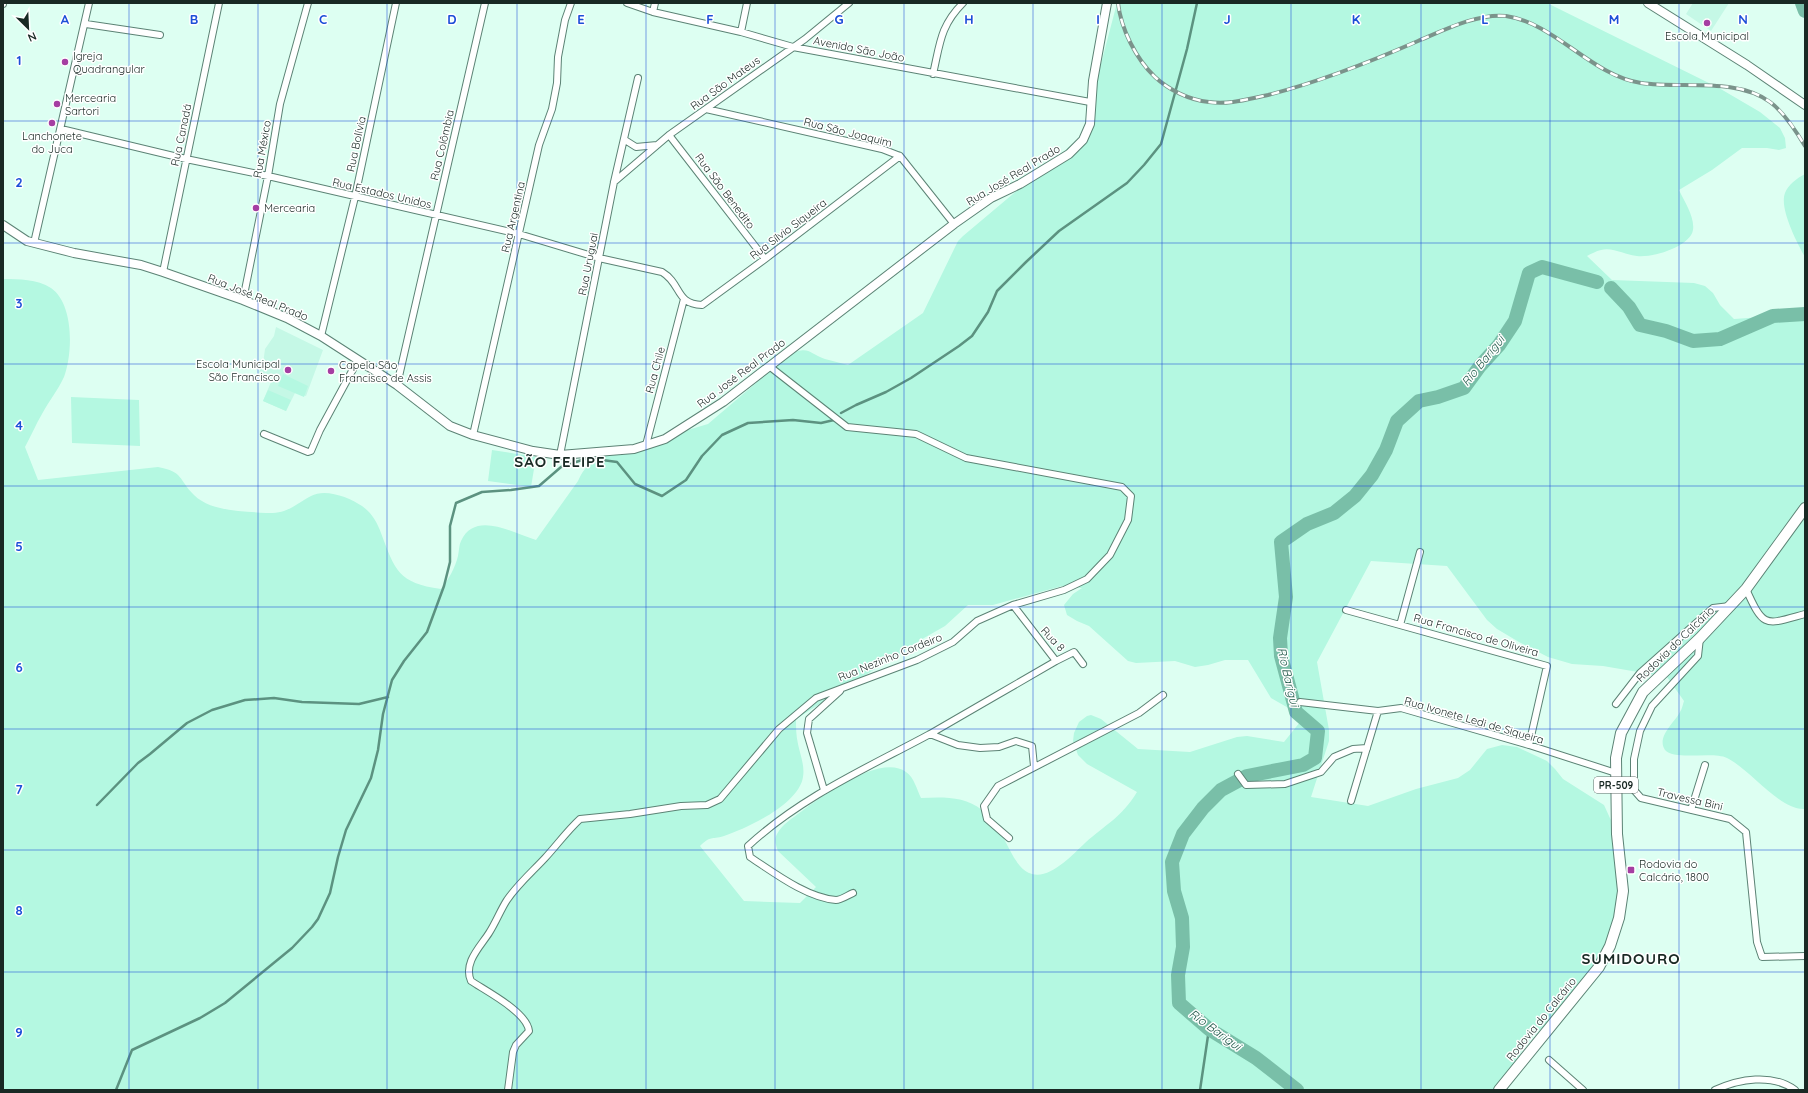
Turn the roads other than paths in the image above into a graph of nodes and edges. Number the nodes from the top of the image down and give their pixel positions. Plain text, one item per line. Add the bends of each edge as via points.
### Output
1 (90, 3) edge
2 (219, 3) edge
3 (308, 3) edge
4 (396, 3) edge
5 (485, 3) edge
6 (571, 3) edge
7 (627, 3) edge
8 (655, 3) edge
9 (747, 3) edge
10 (849, 3) edge
11 (963, 3) edge
12 (1107, 3) edge
13 (1648, 3) edge
14 (653, 12) junction
15 (86, 24) junction
16 (741, 32) junction
17 (160, 35) dead end
18 (793, 47) junction
19 (933, 74) junction
20 (638, 78) dead end
21 (1090, 102) junction
22 (1805, 105) edge
23 (706, 109) junction
24 (61, 129) junction
25 (670, 135) junction
26 (625, 140) junction
27 (657, 146) junction
28 (900, 156) junction
29 (186, 159) junction
30 (268, 176) junction
31 (614, 182) junction
32 (355, 197) junction
33 (436, 216) junction
34 (954, 224) junction
35 (3, 225) edge
36 (519, 234) junction
37 (34, 243) junction
38 (599, 258) junction
39 (765, 259) junction
40 (163, 272) junction
41 (684, 299) junction
42 (243, 300) junction
43 (321, 336) junction
44 (358, 360) junction
45 (769, 366) junction
46 (397, 386) junction
47 (264, 434) dead end
48 (473, 436) junction
49 (646, 445) junction
50 (560, 455) junction
51 (1805, 508) edge
52 (1420, 552) dead end
53 (1746, 590) junction
54 (1013, 605) junction
55 (1731, 606) junction
56 (1346, 610) dead end
57 (1805, 614) edge
58 (1400, 625) junction
59 (1700, 638) junction
60 (1056, 661) junction
61 (1083, 664) dead end
62 (844, 688) junction
63 (1163, 695) dead end
64 (1300, 702) dead end
65 (1616, 704) dead end
66 (1378, 711) junction
67 (930, 734) junction
68 (1529, 745) junction
69 (1367, 748) junction
70 (1705, 765) dead end
71 (1034, 766) junction
72 (1616, 773) junction
73 (1238, 774) dead end
74 (824, 790) junction
75 (1351, 801) dead end
76 (1691, 810) junction
77 (1009, 838) dead end
78 (853, 893) dead end
79 (1805, 956) edge
80 (1549, 1060) dead end
81 (508, 1090) edge
82 (1499, 1090) edge
83 (1583, 1090) edge
84 (1715, 1090) edge
85 (1795, 1090) edge

1 - 15 street
2 - 29 street, Rua Canadá
3 - 30 street, Rua México via 280,104
4 - 32 street, Rua Bolívia
5 - 33 street, Rua Colômbia
6 - 36 street, Rua Argentina via 558,57 552,109 539,145
7 - 14 street, Avenida São João
8 - 14 street
9 - 16 street
10 - 18 street, Rua São Mateus
11 - 19 street via 943,29
12 - 21 street, Rua José Real Prado
13 - 22 street
14 - 16 street, Avenida São João
15 - 17 street
15 - 24 street
16 - 18 street, Avenida São João
18 - 19 street, Avenida São João
18 - 23 street, Rua São Mateus
19 - 21 street, Avenida São João
20 - 26 street, Rua Uruguai
21 - 34 street, Rua José Real Prado via 1090,124 1082,140 1070,154 991,198
23 - 25 street, Rua São Mateus
23 - 28 street, Rua São Joaquim via 882,149
24 - 29 street, Rua Estados Unidos
24 - 37 street
25 - 27 street, Rua São Mateus
25 - 39 street, Rua São Benedito
26 - 27 street via 636,146
26 - 31 street, Rua Uruguai
27 - 31 street, Rua São Mateus
28 - 34 street, Rua São Joaquim
28 - 39 street, Rua Sílvio Siqueira
29 - 30 street, Rua Estados Unidos
29 - 40 street, Rua Canadá
30 - 32 street, Rua Estados Unidos
30 - 42 street, Rua México
31 - 38 street, Rua Uruguai
32 - 33 street, Rua Estados Unidos
32 - 43 street, Rua Bolívia
33 - 36 street, Rua Estados Unidos
33 - 46 street, Rua Colômbia
34 - 45 street, Rua José Real Prado
35 - 37 street, Rua José Real Prado
36 - 38 street, Rua Estados Unidos
36 - 48 street, Rua Argentina
37 - 40 street, Rua José Real Prado via 141,265
38 - 41 street, Rua Estados Unidos via 662,272 670,276
38 - 50 street, Rua Uruguai
39 - 41 street, Rua Sílvio Siqueira via 702,305 690,304
40 - 42 street, Rua José Real Prado
41 - 49 street, Rua Chile
42 - 43 street, Rua José Real Prado via 287,318
43 - 44 street, Rua José Real Prado
44 - 46 street, Rua José Real Prado
44 - 47 street via 311,451
45 - 49 street, Rua José Real Prado via 723,402 664,439
45 - 54 street, Rua Nezinho Cordeiro via 847,427 916,434 966,458 1122,487 1131,496 1128,520 1110,555 1087,578 1064,590
46 - 48 street, Rua José Real Prado via 450,426
48 - 50 street, Rua José Real Prado
49 - 50 street, Rua José Real Prado via 634,449
51 - 53 main road, Rodovia do Calcário / PR-509
52 - 58 street, Rua Francisco de Oliveira
53 - 55 main road, Rodovia do Calcário / PR-509
53 - 57 street via 1758,615 1765,620 1771,622
54 - 60 street, Rua 8
54 - 62 street, Rua Nezinho Cordeiro via 977,621 953,642 917,660
55 - 59 main road, Rodovia do Calcário / PR-509
55 - 65 street via 1713,608 1640,673
56 - 58 street, Rua Francisco de Oliveira
58 - 68 street, Rua Francisco de Oliveira via 1547,666
59 - 72 main road, Rodovia do Calcário / PR-509 via 1643,692 1621,733
59 - 76 street, Travessa Bini via 1698,656 1652,706 1640,730 1634,759 1634,790 1641,798
60 - 61 street, Rua 8 via 1074,652
60 - 67 street
62 - 74 street via 809,719 807,733
62 - 81 street, Rua Nezinho Cordeiro via 816,698 779,729 720,799 707,805 580,819 520,881 500,910 468,967 471,981 510,1007 528,1025 529,1031 513,1052
63 - 71 street via 1139,713
64 - 66 street, Rua Ivonete Ledi de Siqueira
66 - 68 street, Rua Ivonete Ledi de Siqueira via 1401,708
66 - 69 street
67 - 71 street via 958,744 980,748 999,747 1016,741 1027,744 1032,746
67 - 74 street
68 - 72 street, Rua Ivonete Ledi de Siqueira
69 - 73 street via 1353,749 1334,757 1321,772 1285,784 1246,785
69 - 75 street
70 - 76 street
71 - 77 street via 998,786 984,806 987,819
72 - 82 main road, Rodovia do Calcário / PR-509 via 1617,834 1623,891 1619,918 1610,946 1599,967
74 - 78 street via 769,827 748,846 750,857 791,884 822,896 837,900
76 - 79 street, Travessa Bini via 1730,819 1746,832 1757,942 1762,957
80 - 83 street
84 - 85 street via 1732,1082 1762,1079 1787,1084

